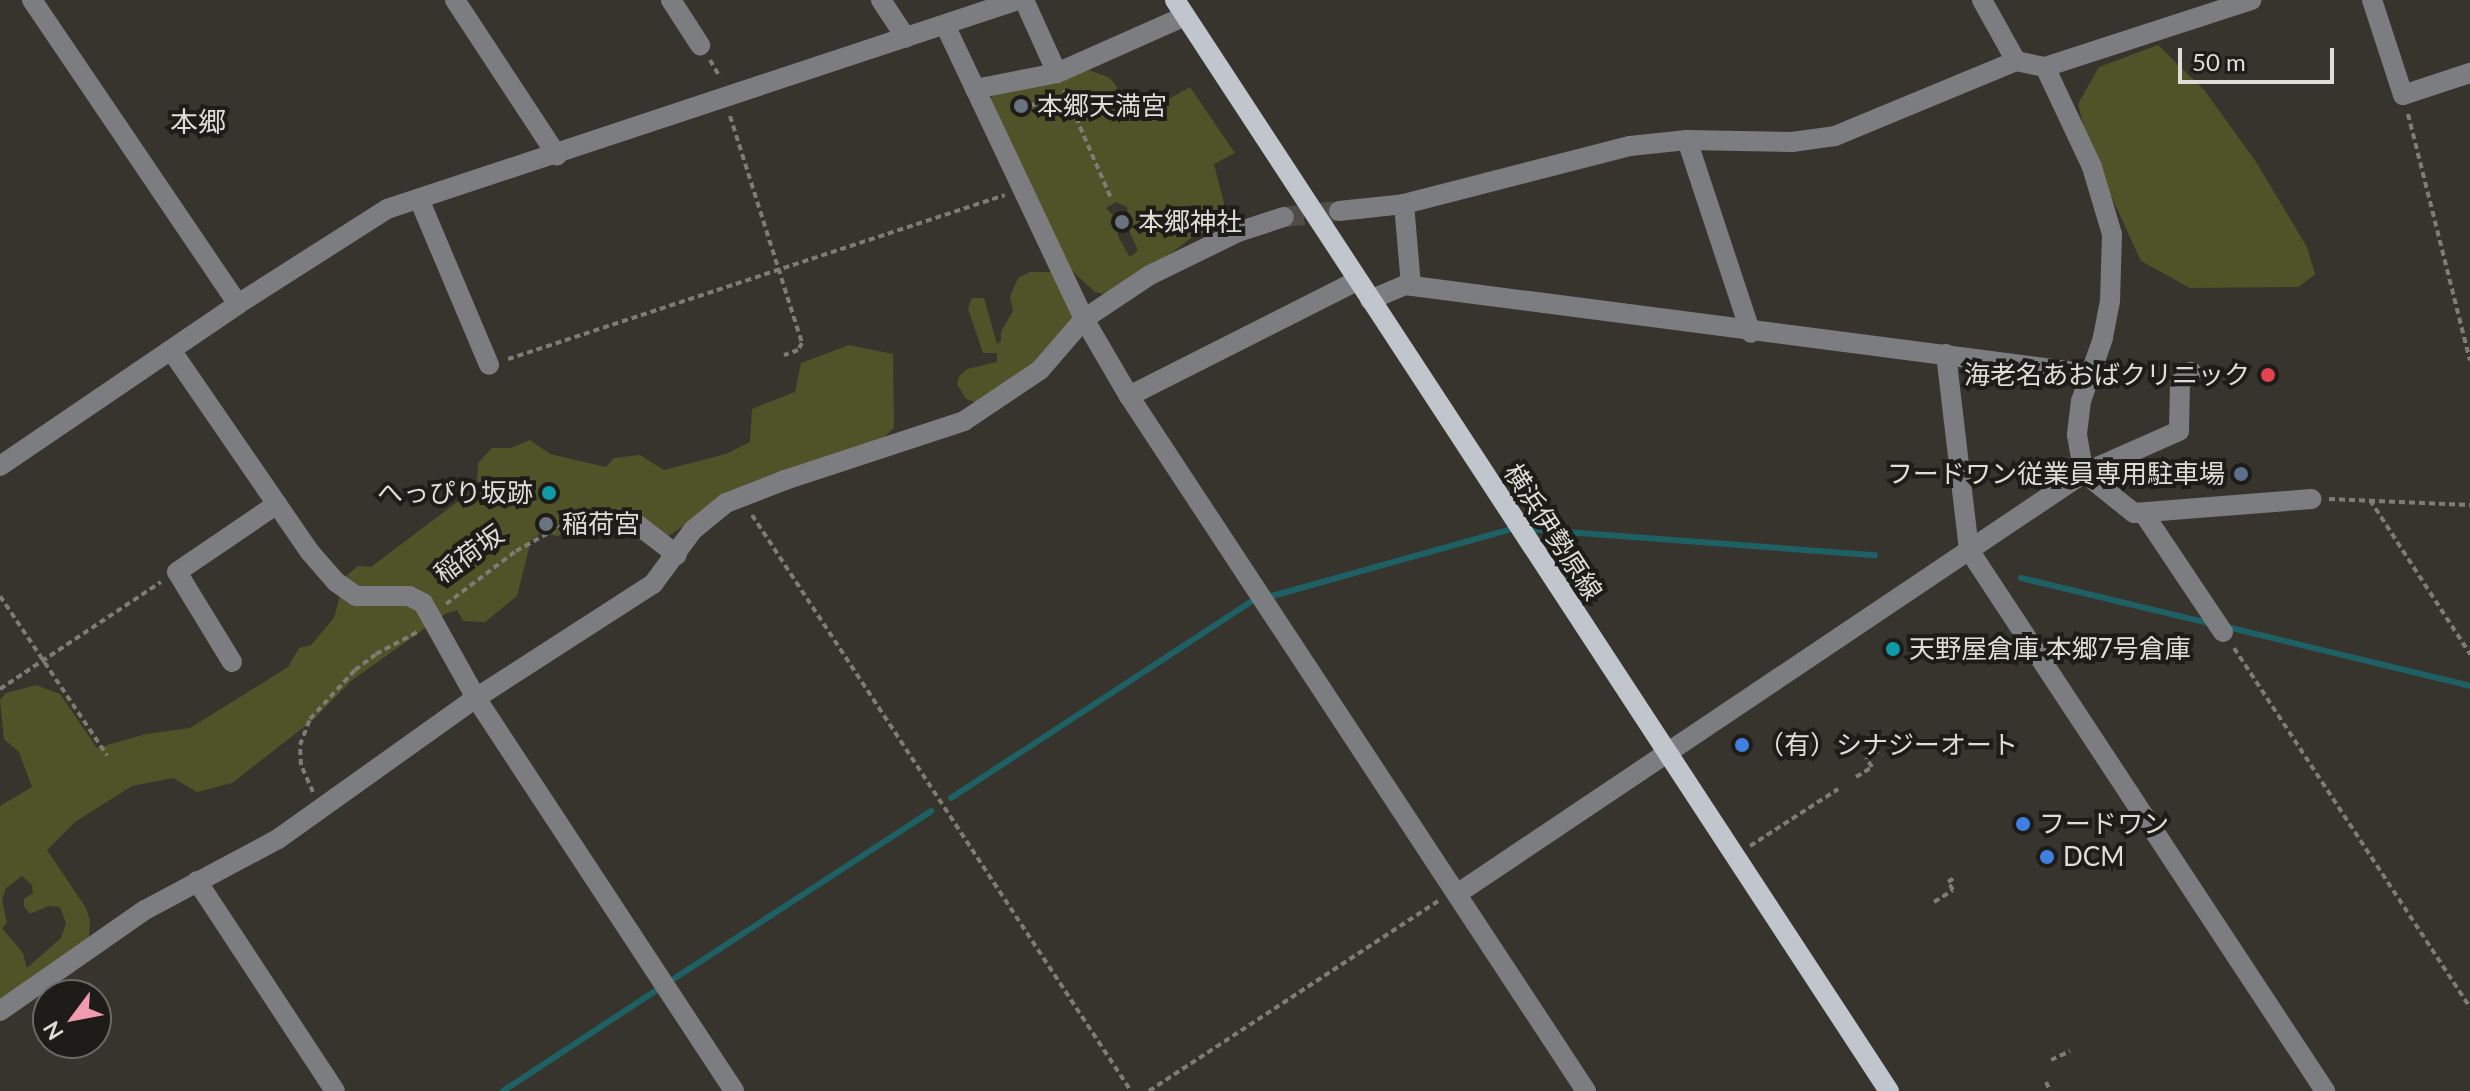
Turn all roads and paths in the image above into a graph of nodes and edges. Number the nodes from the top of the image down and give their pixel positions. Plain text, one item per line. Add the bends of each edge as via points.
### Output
1 (32, 0) edge
2 (455, 0) edge
3 (671, 0) edge
4 (881, 0) edge
5 (1021, 0) edge
6 (1982, 0) edge
7 (2251, 0) edge
8 (2372, 0) edge
9 (1180, 8) edge
10 (945, 25) junction
11 (906, 38) junction
12 (700, 45) joint
13 (2016, 61) junction
14 (2045, 67) junction
15 (1057, 73) junction
16 (2470, 73) edge
17 (975, 89) junction
18 (2403, 95) junction
19 (729, 97) junction
20 (1069, 100) junction
21 (1030, 105) dead end
22 (1687, 140) junction
23 (557, 155) junction
24 (1023, 189) junction
25 (1111, 198) dead end
26 (419, 199) junction
27 (1404, 204) junction
28 (1339, 211) tunnel mouth
29 (1284, 217) tunnel mouth
30 (779, 270) junction
31 (1357, 281) junction
32 (1411, 286) junction
33 (1370, 300) junction
34 (238, 304) junction
35 (1084, 319) junction
36 (1751, 333) junction
37 (171, 350) junction
38 (1946, 354) junction
39 (784, 355) dead end
40 (2470, 360) edge
41 (489, 365) joint
42 (2191, 372) dead end
43 (2090, 374) junction
44 (1129, 396) junction
45 (0, 466) edge
46 (2084, 473) junction
47 (740, 496) junction
48 (2311, 499) joint
49 (2370, 500) junction
50 (277, 504) junction
51 (2470, 505) edge
52 (2144, 514) junction
53 (638, 525) joint
54 (1969, 550) junction
55 (677, 555) junction
56 (177, 572) junction
57 (0, 596) edge
58 (433, 618) junction
59 (2223, 632) joint
60 (2470, 654) edge
61 (43, 660) junction
62 (232, 662) dead end
63 (0, 689) edge
64 (476, 698) junction
65 (1878, 751) dead end
66 (1666, 754) junction
67 (107, 755) dead end
68 (1856, 777) dead end
69 (1838, 789) dead end
70 (321, 807) junction
71 (1748, 848) dead end
72 (1954, 878) dead end
73 (197, 881) junction
74 (1457, 894) junction
75 (1934, 902) dead end
76 (2470, 1007) edge
77 (0, 1011) edge
78 (2070, 1051) dead end
79 (2051, 1060) dead end
80 (2046, 1082) dead end
81 (335, 1091) edge
82 (734, 1091) edge
83 (1131, 1091) edge
84 (1149, 1091) edge
85 (1586, 1091) edge
86 (1889, 1091) edge
87 (2050, 1091) edge
88 (2325, 1091) edge

1 - 34 street
2 - 23 street
3 - 12 street
4 - 11 street
5 - 10 street
5 - 15 street
6 - 13 street
7 - 14 street
8 - 18 street
9 - 15 street
9 - 31 main road, 横浜伊勢原線
10 - 11 street
10 - 17 street
11 - 19 street
12 - 19 path
13 - 14 street
13 - 22 street via 1835,136 1792,142
14 - 43 street via 2092,167 2112,234 2110,301
15 - 17 street
15 - 20 path
16 - 18 street
17 - 24 street
18 - 40 path
19 - 23 street
19 - 30 path
20 - 21 path
20 - 25 path
22 - 27 street via 1630,146
22 - 36 street
23 - 26 street
24 - 30 path
24 - 35 street
26 - 34 street via 387,209
26 - 41 street
27 - 28 street
27 - 32 street
29 - 35 street via 1238,232 1150,275
30 - 39 path via 802,343
30 - 41 path
31 - 33 main road, 横浜伊勢原線
31 - 44 street
32 - 33 street
32 - 36 street
33 - 66 main road, 横浜伊勢原線
34 - 37 street
35 - 44 street
35 - 47 street via 1040,370 964,421
36 - 38 street
37 - 45 street
37 - 50 street, 稲荷坂
38 - 43 street
38 - 54 street
42 - 46 street via 2180,383 2179,431 2132,457
43 - 46 street via 2077,435
44 - 74 street
46 - 52 street via 2134,513
46 - 54 street
47 - 55 street via 693,530
47 - 83 path
48 - 49 path
48 - 52 street
49 - 51 path
49 - 60 path
50 - 56 street
50 - 58 street, 稲荷坂 via 336,582 356,596 409,596 423,603
52 - 59 street
53 - 55 street
53 - 58 path, 稲荷坂 via 607,512 576,519 516,551
54 - 66 street
54 - 88 street
55 - 64 street via 653,584
56 - 61 path
56 - 62 street
57 - 61 path
58 - 64 street
58 - 70 path via 355,670 310,719 300,745 301,765
59 - 76 path
61 - 63 path
61 - 67 path
64 - 70 street
64 - 82 street
65 - 68 path via 1866,758 1872,767
66 - 74 street
66 - 86 main road, 横浜伊勢原線
69 - 71 path
70 - 73 street via 265,847
72 - 75 path via 1948,882 1953,890
73 - 77 street via 135,916
73 - 81 street
74 - 84 path via 1429,906
74 - 85 street
78 - 79 path
80 - 87 path

